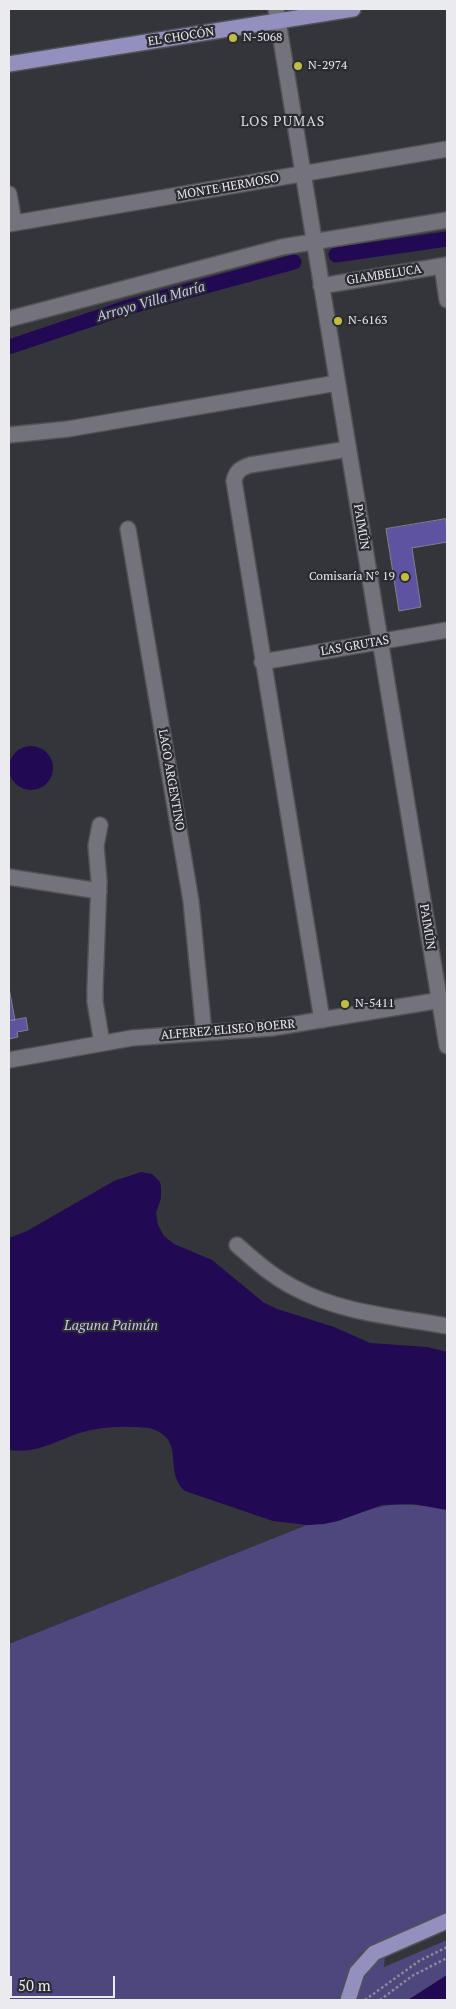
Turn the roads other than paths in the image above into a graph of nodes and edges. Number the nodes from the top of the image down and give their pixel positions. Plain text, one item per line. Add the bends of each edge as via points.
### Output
1 (353, 9) edge
2 (277, 15) edge
3 (9, 64) edge
4 (447, 149) edge
5 (303, 174) junction
6 (9, 194) edge
7 (447, 220) edge
8 (11, 224) edge
9 (314, 240) junction
10 (444, 266) edge
11 (321, 286) junction
12 (447, 300) edge
13 (9, 319) edge
14 (337, 382) junction
15 (9, 435) edge
16 (348, 449) junction
17 (128, 529) dead end
18 (447, 630) edge
19 (380, 642) junction
20 (262, 662) junction
21 (100, 825) dead end
22 (10, 877) edge
23 (99, 891) junction
24 (443, 1000) edge
25 (322, 1020) junction
26 (204, 1034) junction
27 (102, 1044) junction
28 (447, 1046) edge
29 (9, 1060) edge
30 (236, 1245) dead end
31 (447, 1326) edge
32 (447, 1921) edge
33 (348, 2000) edge

1 - 2 main road, EL CHOCÓN
2 - 3 main road, EL CHOCÓN
2 - 5 street, PAIMÚN
4 - 5 street, MONTE HERMOSO
5 - 8 street, MONTE HERMOSO
5 - 9 street, PAIMÚN
6 - 8 street
7 - 9 street
9 - 11 street, PAIMÚN
9 - 13 street via 245,255
10 - 11 street, GIAMBELUCA
10 - 12 street
11 - 14 street, PAIMÚN
14 - 15 street via 68,429
14 - 16 street, PAIMÚN
16 - 19 street, PAIMÚN
16 - 20 street via 250,465 236,474 234,490
17 - 26 street, LAGO ARGENTINO via 191,901
18 - 19 street, LAS GRUTAS
19 - 20 street, LAS GRUTAS
19 - 24 street, PAIMÚN
20 - 25 street
21 - 23 street via 96,846
22 - 23 street
23 - 27 street via 95,988
24 - 25 street, ALFEREZ ELISEO BOERR
24 - 28 street, PAIMÚN
25 - 26 street, ALFEREZ ELISEO BOERR
26 - 27 street, ALFEREZ ELISEO BOERR
27 - 29 street, ALFEREZ ELISEO BOERR
30 - 31 street via 275,1277 320,1300
32 - 33 main road via 374,1953 357,1972

